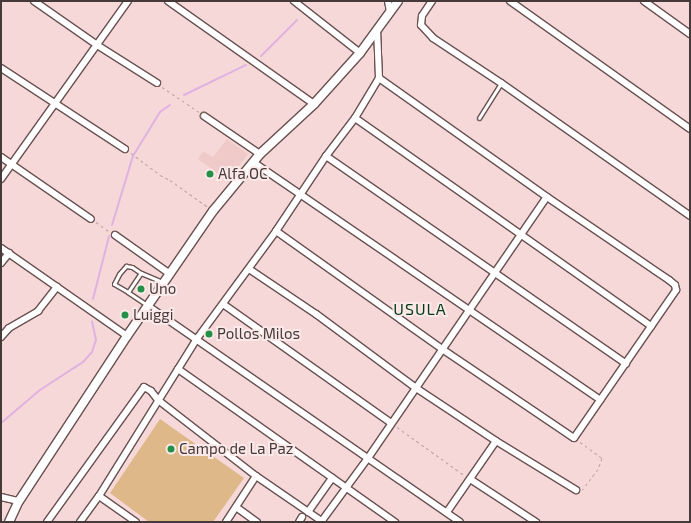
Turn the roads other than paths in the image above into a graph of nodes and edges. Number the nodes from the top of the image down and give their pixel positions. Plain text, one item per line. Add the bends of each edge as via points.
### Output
1 (34, 1) edge
2 (128, 1) edge
3 (168, 1) edge
4 (294, 1) edge
5 (388, 1) edge
6 (398, 1) edge
7 (432, 1) edge
8 (510, 1) edge
9 (644, 1) edge
10 (390, 12) junction
11 (377, 29) junction
12 (690, 34) edge
13 (97, 45) junction
14 (360, 53) junction
15 (1, 68) edge
16 (379, 78) junction
17 (157, 83) road end
18 (501, 83) junction
19 (55, 104) junction
20 (314, 104) junction
21 (204, 116) road end
22 (355, 118) junction
23 (479, 118) dead end
24 (690, 129) edge
25 (127, 150) road end
26 (260, 154) junction
27 (326, 156) junction
28 (1, 157) edge
29 (253, 162) junction
30 (12, 164) junction
31 (1, 179) edge
32 (300, 193) junction
33 (547, 197) junction
34 (690, 216) edge
35 (91, 219) road end
36 (276, 231) junction
37 (115, 236) road end
38 (522, 236) junction
39 (1, 248) edge
40 (9, 253) junction
41 (1, 263) edge
42 (249, 269) junction
43 (141, 273) junction
44 (170, 274) junction
45 (496, 274) junction
46 (164, 283) junction
47 (57, 287) junction
48 (128, 292) junction
49 (223, 304) junction
50 (148, 306) junction
51 (469, 311) junction
52 (652, 326) junction
53 (127, 336) junction
54 (1, 337) edge
55 (196, 340) junction
56 (442, 349) junction
57 (626, 364) junction
58 (178, 369) junction
59 (416, 388) junction
60 (158, 400) junction
61 (600, 400) junction
62 (391, 423) junction
63 (496, 441) junction
64 (368, 458) junction
65 (256, 476) junction
66 (332, 478) junction
67 (470, 478) junction
68 (345, 488) junction
69 (576, 490) road end
70 (99, 496) junction
71 (1, 497) edge
72 (19, 501) junction
73 (236, 507) junction
74 (308, 512) junction
75 (447, 512) junction
76 (11, 521) edge
77 (47, 522) edge
78 (80, 522) edge
79 (136, 522) edge
80 (226, 522) edge
81 (257, 522) edge
82 (322, 522) edge
83 (395, 522) edge
84 (460, 522) edge
85 (536, 522) edge

1 - 13 street
2 - 13 street
3 - 20 street
4 - 14 street
5 - 10 street
6 - 10 street
7 - 18 street via 422,16 421,25 433,38
8 - 24 street
9 - 12 street
10 - 11 street
11 - 14 street
11 - 16 street
13 - 17 street
13 - 19 street
14 - 20 street
15 - 19 street
16 - 22 street
16 - 33 street
18 - 23 lane
18 - 34 street
19 - 25 street
19 - 30 street
20 - 26 street
21 - 26 street
22 - 27 street
22 - 38 street
26 - 29 street
27 - 32 street
27 - 45 street
28 - 30 street
29 - 32 street
29 - 44 street via 213,211
30 - 31 street
30 - 35 street
32 - 36 street
32 - 51 street
33 - 38 street
33 - 52 street via 674,285 676,290
36 - 42 street
36 - 56 street
37 - 44 street
38 - 45 street
38 - 52 street
39 - 40 street
40 - 41 street
40 - 47 street
42 - 49 street
42 - 59 street via 316,314
43 - 46 lane
43 - 48 lane
43 - 48 lane via 126,266 119,274 114,284
44 - 46 street
45 - 51 street
45 - 57 street
46 - 50 street
47 - 53 street
47 - 54 street via 38,311 9,328
48 - 50 lane
49 - 55 street
49 - 62 street
50 - 53 street
50 - 55 street
51 - 56 street
51 - 61 street
52 - 57 street
53 - 72 street
55 - 58 street
55 - 64 street
56 - 59 street
56 - 61 street via 574,438
57 - 61 street
58 - 60 street
58 - 66 street
59 - 62 street
59 - 63 street
60 - 65 street
60 - 70 street
60 - 77 street via 152,391 143,388
62 - 64 street
63 - 67 street
63 - 69 street
64 - 68 street
64 - 75 street
65 - 73 street
65 - 74 street
66 - 68 street
66 - 74 street
67 - 75 street
67 - 85 street
68 - 82 street
68 - 83 street
70 - 78 street
70 - 79 street
71 - 72 street
72 - 76 street
73 - 80 street
73 - 81 street
74 - 82 street
75 - 84 street

